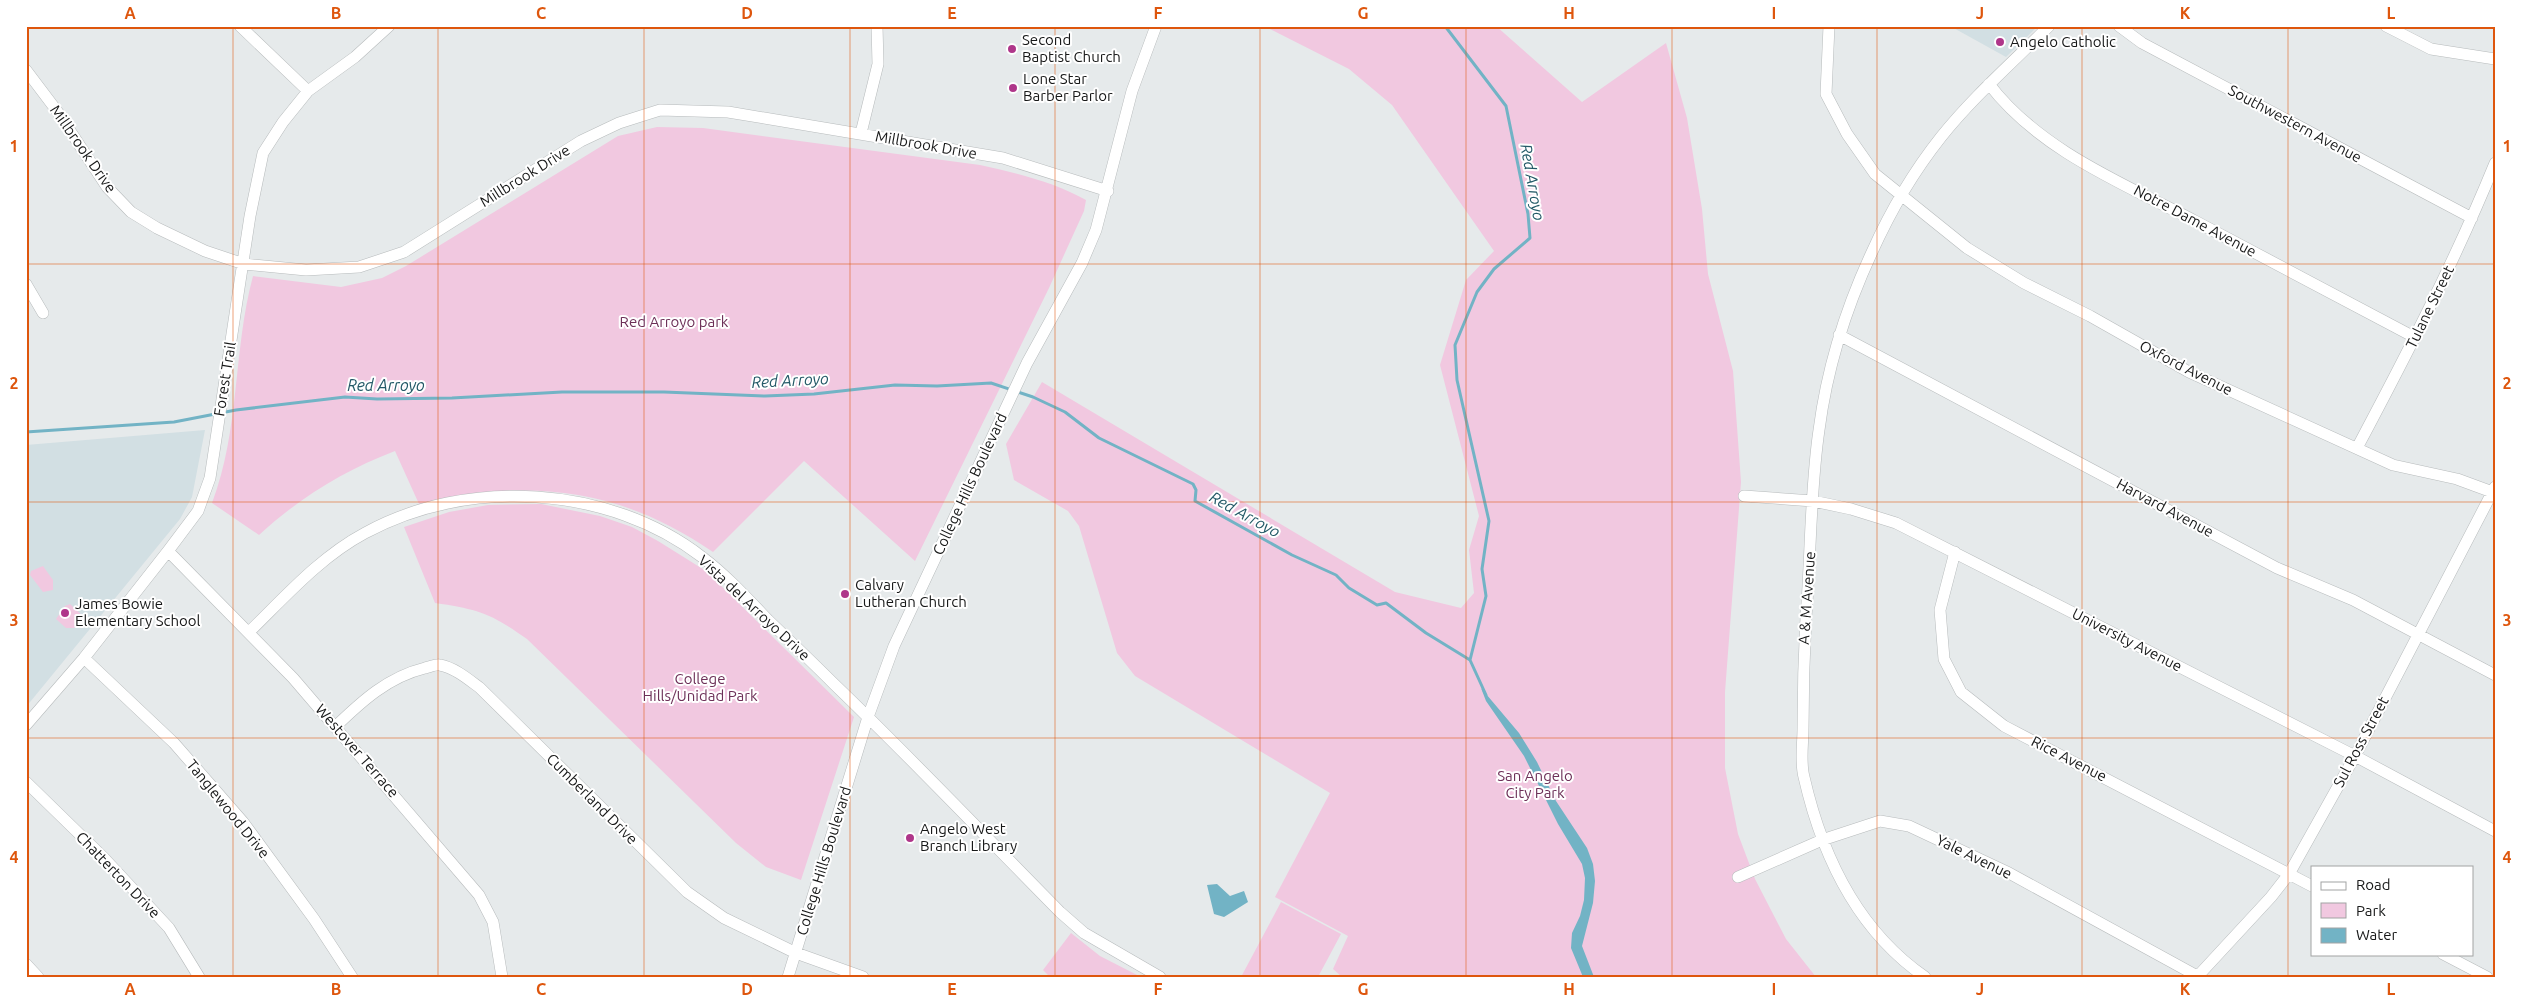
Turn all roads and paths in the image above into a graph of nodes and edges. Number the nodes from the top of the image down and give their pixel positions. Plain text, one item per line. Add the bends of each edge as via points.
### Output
1 (240, 26) edge
2 (389, 26) edge
3 (877, 26) edge
4 (1156, 26) edge
5 (1829, 26) edge
6 (2049, 26) edge
7 (2119, 26) edge
8 (2386, 26) edge
9 (2495, 59) edge
10 (26, 70) edge
11 (1989, 84) junction
12 (308, 92) junction
13 (860, 133) junction
14 (2495, 163) edge
15 (1108, 191) junction
16 (1902, 195) junction
17 (2472, 218) junction
18 (244, 264) junction
19 (26, 284) edge
20 (43, 313) dead end
21 (1839, 335) junction
22 (2416, 338) junction
23 (2356, 448) junction
24 (2494, 491) edge
25 (1744, 496) dead end
26 (1813, 501) junction
27 (168, 551) junction
28 (1955, 552) junction
29 (248, 632) junction
30 (2418, 633) junction
31 (84, 658) junction
32 (2495, 675) edge
33 (868, 717) junction
34 (26, 725) edge
35 (335, 727) junction
36 (2355, 756) junction
37 (26, 782) edge
38 (2495, 831) edge
39 (1822, 840) junction
40 (2289, 874) junction
41 (1738, 877) dead end
42 (2311, 885) edge
43 (796, 953) junction
44 (2448, 956) edge
45 (26, 964) edge
46 (2198, 976) edge
47 (38, 977) edge
48 (199, 977) edge
49 (352, 977) edge
50 (502, 977) edge
51 (788, 977) edge
52 (863, 977) edge
53 (1160, 977) edge
54 (1925, 977) edge
55 (2487, 977) edge

1 - 12 street
2 - 12 street, Forest Trail via 355,57
3 - 13 street via 878,64
4 - 15 street, College Hills Boulevard via 1132,90
5 - 16 street, Oxford Avenue via 1826,94 1847,134 1876,174
6 - 11 street, A & M Avenue
7 - 17 street, Southwestern Avenue via 2142,43
8 - 9 street via 2431,49
10 - 18 street, Millbrook Drive via 107,188 131,212 205,251
11 - 16 street, A & M Avenue via 1940,138
11 - 22 street, Notre Dame Avenue via 2005,105 2031,127 2090,166
12 - 18 street, Forest Trail via 263,153
13 - 15 street, Millbrook Drive via 1003,158
13 - 18 street, Millbrook Drive via 728,112 660,110 619,123 581,141 404,252 359,267 306,270
14 - 17 street, Tulane Street
15 - 33 street, College Hills Boulevard via 1082,263 1002,415 894,646
16 - 21 street, A & M Avenue via 1872,252
16 - 23 street, Oxford Avenue via 1968,248 2024,283 2189,372
17 - 22 street, Tulane Street
18 - 27 street, Forest Trail via 210,478 198,511
19 - 20 street
21 - 26 street, A & M Avenue via 1818,432
21 - 30 street, Harvard Avenue via 2277,568 2353,600
22 - 23 street, Tulane Street
23 - 24 street, Oxford Avenue via 2393,465
24 - 30 street, Sul Ross Street
25 - 26 street, University Avenue
26 - 28 street, University Avenue via 1896,524
26 - 39 street, A & M Avenue via 1804,654 1803,774
27 - 29 street, Westover Terrace
27 - 31 street, Forest Trail
28 - 36 street, University Avenue
28 - 40 street, Rice Avenue via 1940,610 1944,659 1961,692 2004,726
29 - 33 street, Vista del Arroyo Drive via 318,566 364,533 416,512 480,497 549,497 612,510 670,536 702,556
29 - 35 street, Westover Terrace
30 - 32 street, Harvard Avenue
30 - 36 street, Sul Ross Street
31 - 34 street, Forest Trail
31 - 49 street, Tanglewood Drive via 174,743 243,822
33 - 43 street, College Hills Boulevard
33 - 53 street, Vista del Arroyo Drive via 1066,917 1084,933
35 - 43 street, Cumberland Drive via 367,696 412,671 439,664 459,673 480,688 687,892 724,918
35 - 50 street, Westover Terrace via 479,895 493,922
36 - 38 street, University Avenue
36 - 40 street, Sul Ross Street
37 - 48 street, Chatterton Drive via 104,858 169,928
39 - 41 street, Yale Avenue
39 - 46 street, Yale Avenue via 1880,821 1909,826 2009,873
39 - 54 street, A & M Avenue via 1846,892 1872,930 1900,960
40 - 42 street, Rice Avenue
40 - 46 street, Sul Ross Street
43 - 51 street, College Hills Boulevard
43 - 52 street, Cumberland Drive
44 - 55 street
45 - 47 street

